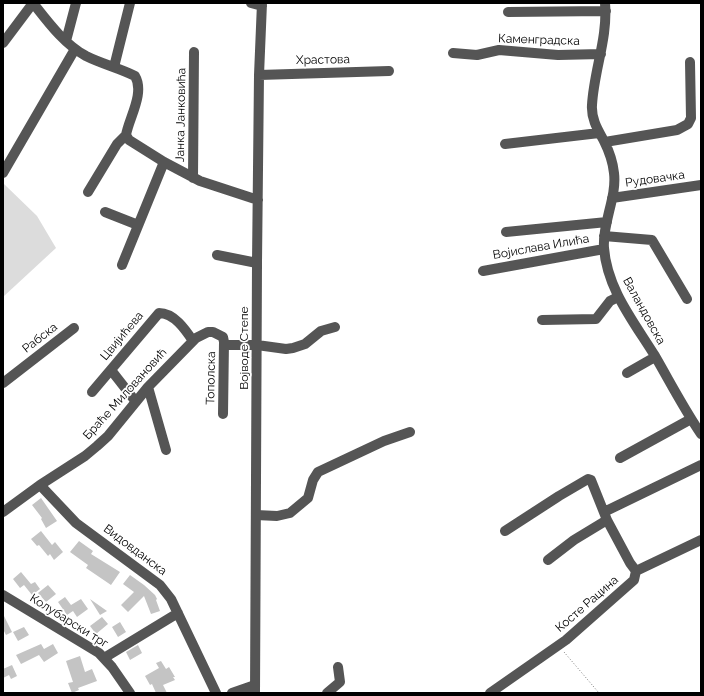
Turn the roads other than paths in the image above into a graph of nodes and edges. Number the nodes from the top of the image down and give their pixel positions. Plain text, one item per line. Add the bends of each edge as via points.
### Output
1 (33, 3) edge
2 (76, 3) edge
3 (130, 3) edge
4 (251, 3) edge
5 (262, 4) edge
6 (606, 7) edge
7 (508, 12) dead end
8 (66, 41) junction
9 (3, 43) edge
10 (75, 49) junction
11 (194, 52) dead end
12 (453, 53) dead end
13 (601, 54) junction
14 (690, 62) dead end
15 (114, 67) junction
16 (389, 71) dead end
17 (259, 75) junction
18 (126, 135) junction
19 (602, 138) junction
20 (505, 144) dead end
21 (164, 162) junction
22 (3, 173) edge
23 (193, 178) junction
24 (701, 185) edge
25 (88, 192) dead end
26 (612, 198) junction
27 (258, 200) junction
28 (104, 212) dead end
29 (607, 222) junction
30 (138, 225) junction
31 (506, 232) dead end
32 (604, 236) junction
33 (604, 249) junction
34 (217, 255) dead end
35 (257, 263) junction
36 (122, 265) dead end
37 (483, 271) dead end
38 (618, 297) junction
39 (687, 299) dead end
40 (542, 320) dead end
41 (74, 328) dead end
42 (335, 328) dead end
43 (193, 341) junction
44 (224, 343) junction
45 (257, 345) junction
46 (655, 357) junction
47 (111, 370) junction
48 (628, 373) dead end
49 (3, 383) edge
50 (148, 387) junction
51 (92, 392) dead end
52 (136, 402) junction
53 (223, 414) dead end
54 (691, 419) junction
55 (410, 432) dead end
56 (701, 434) edge
57 (166, 450) dead end
58 (620, 458) dead end
59 (701, 465) edge
60 (40, 485) junction
61 (3, 512) edge
62 (256, 515) junction
63 (605, 516) junction
64 (505, 530) dead end
65 (701, 540) edge
66 (548, 560) dead end
67 (636, 571) junction
68 (3, 595) edge
69 (178, 613) junction
70 (104, 658) junction
71 (338, 667) dead end
72 (255, 689) edge
73 (130, 693) edge
74 (216, 693) edge
75 (232, 693) edge
76 (327, 693) edge
77 (490, 693) edge

1 - 8 street
1 - 9 street
2 - 8 street
3 - 15 street
4 - 5 street
5 - 17 street, Војводе Степе
6 - 7 street
6 - 13 street, Валандовска via 606,26
8 - 10 street
10 - 15 street
10 - 22 street
11 - 23 street, Јанка Јанковића
12 - 13 street, Каменградска via 477,55 499,50 558,55
13 - 19 street, Валандовска via 592,106 593,116
14 - 19 street via 691,118 688,124 677,130
15 - 18 street via 135,76 138,80 138,96
16 - 17 street, Храстова
17 - 27 street, Војводе Степе
18 - 21 street via 132,142
18 - 25 street via 117,144
19 - 20 street
19 - 26 street, Валандовска via 615,176
21 - 23 street
21 - 30 street
23 - 27 street
24 - 26 street, Рудовачка
26 - 29 street, Валандовска
27 - 35 street, Војводе Степе
28 - 30 street
29 - 31 street
29 - 32 street, Валандовска
30 - 36 street
32 - 33 street, Валандовска
32 - 39 street, Војислава Илића via 652,240
33 - 37 street, Војислава Илића
33 - 38 street, Валандовска
34 - 35 street
35 - 45 street, Војводе Степе
38 - 40 street via 610,301 596,319
38 - 46 street, Валандовска
41 - 49 street, Рабска
42 - 45 street via 321,331 305,344 293,348
43 - 44 street, Браће Миловановић via 208,332 213,332 223,337
43 - 47 street, Цвијићева via 184,327 170,316 158,313
43 - 50 street, Браће Миловановић
44 - 45 street
44 - 53 street, Тополска
45 - 62 street, Војводе Степе
46 - 48 street
46 - 54 street, Валандовска
47 - 51 street, Цвијићева
47 - 52 street
50 - 52 street, Браће Миловановић
50 - 57 street
52 - 60 street, Браће Миловановић via 97,446
54 - 56 street, Валандовска
54 - 58 street
55 - 62 street via 384,441 318,472 308,498 290,512 277,516
59 - 63 street
60 - 61 street, Браће Миловановић
60 - 69 street, Видовданска via 76,523 160,585
62 - 72 street, Војводе Степе
63 - 64 street via 592,480 588,479
63 - 66 street
63 - 67 street
65 - 67 street
67 - 77 street, Косте Рацина via 634,580 558,645
68 - 70 street, Колубарски трг via 89,646
69 - 70 street
69 - 74 street, Видовданска
70 - 73 street, Колубарски трг
71 - 76 street via 340,682
72 - 75 street

